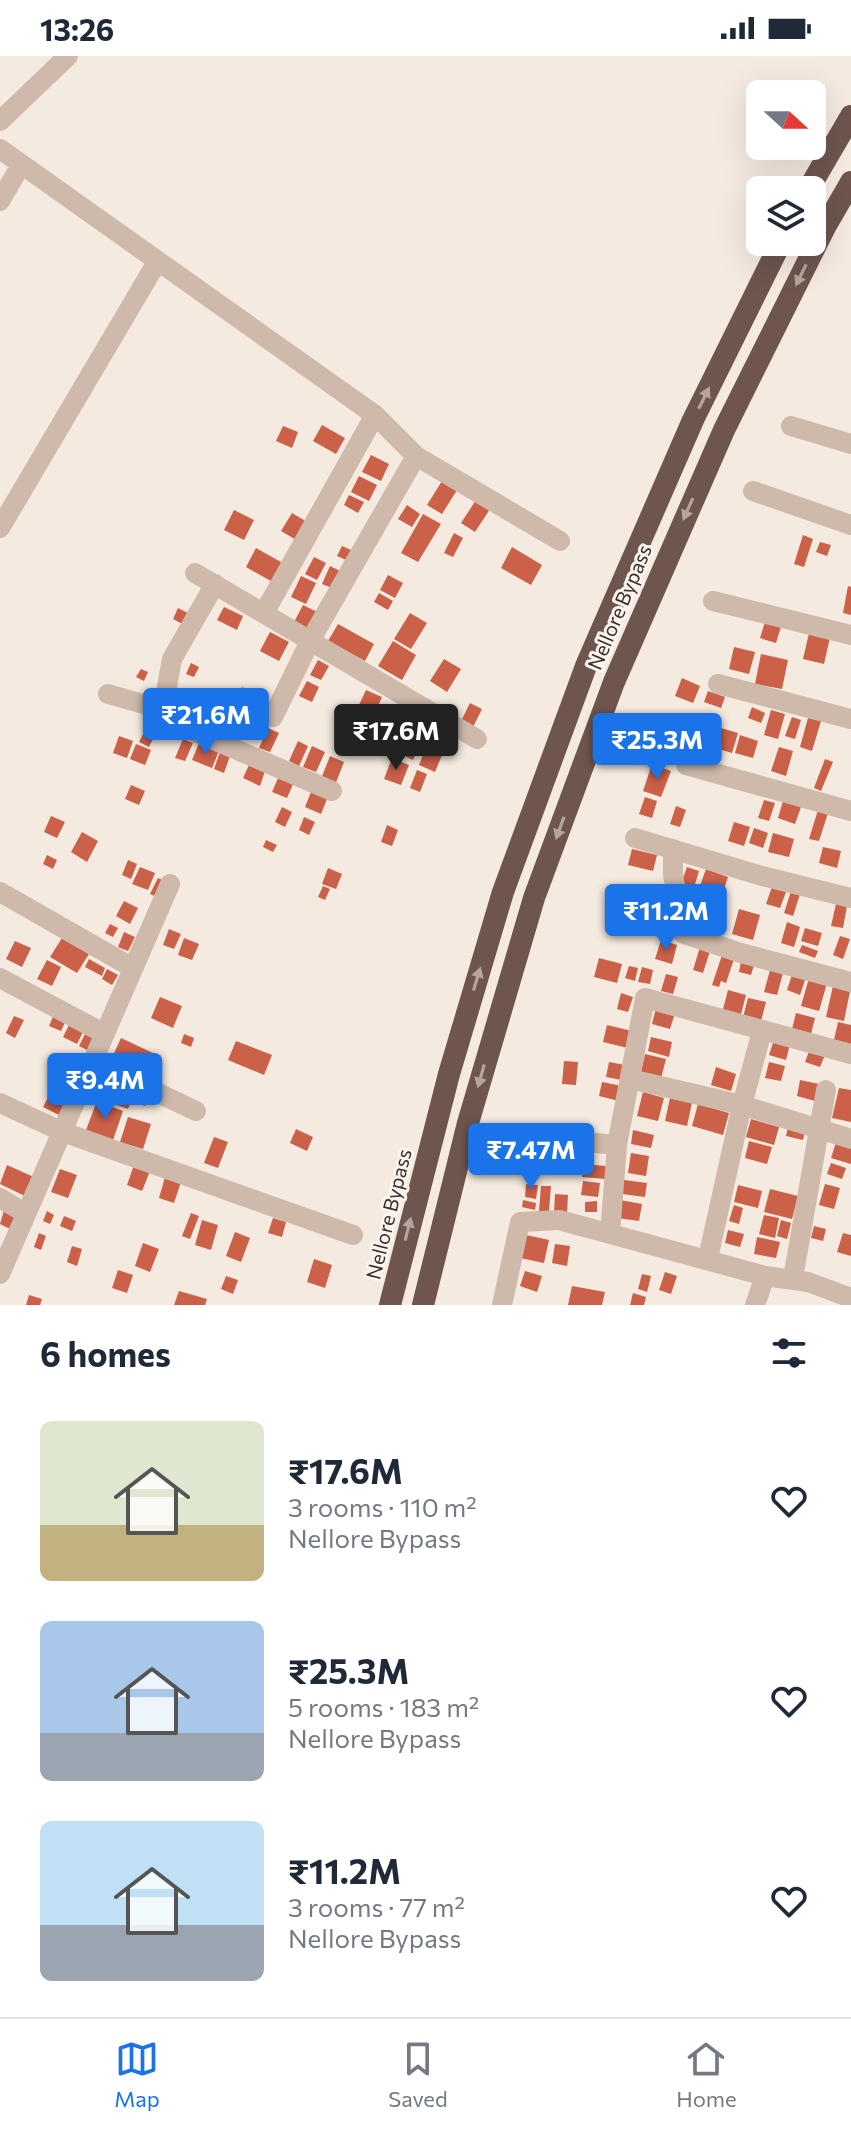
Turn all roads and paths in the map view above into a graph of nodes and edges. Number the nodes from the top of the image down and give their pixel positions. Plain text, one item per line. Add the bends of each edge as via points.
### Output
1 (68, 56) edge
2 (851, 116) edge
3 (0, 121) edge
4 (0, 149) edge
5 (21, 165) junction
6 (816, 176) edge
7 (851, 182) edge
8 (0, 201) edge
9 (774, 256) edge
10 (157, 262) junction
11 (375, 415) junction
12 (791, 426) dead end
13 (851, 444) edge
14 (416, 456) junction
15 (753, 491) dead end
16 (851, 525) edge
17 (0, 528) edge
18 (560, 541) dead end
19 (195, 573) dead end
20 (215, 584) junction
21 (713, 601) dead end
22 (264, 613) junction
23 (851, 635) edge
24 (310, 641) junction
25 (718, 684) dead end
26 (108, 694) dead end
27 (168, 711) junction
28 (273, 717) dead end
29 (851, 719) edge
30 (477, 739) dead end
31 (686, 765) dead end
32 (332, 791) dead end
33 (851, 811) edge
34 (635, 838) dead end
35 (673, 849) junction
36 (170, 884) dead end
37 (0, 892) edge
38 (851, 898) edge
39 (133, 968) junction
40 (0, 978) edge
41 (851, 982) edge
42 (762, 1031) junction
43 (105, 1034) junction
44 (851, 1054) edge
45 (93, 1062) junction
46 (630, 1079) junction
47 (826, 1090) dead end
48 (0, 1103) edge
49 (742, 1105) junction
50 (196, 1111) dead end
51 (817, 1130) junction
52 (63, 1132) junction
53 (523, 1136) dead end
54 (851, 1139) edge
55 (617, 1145) junction
56 (0, 1198) edge
57 (25, 1213) junction
58 (610, 1234) junction
59 (353, 1235) dead end
60 (708, 1258) junction
61 (0, 1272) edge
62 (765, 1276) junction
63 (793, 1278) junction
64 (851, 1298) edge
65 (390, 1305) edge
66 (423, 1305) edge
67 (502, 1305) edge
68 (755, 1305) edge

1 - 3 street
2 - 6 highway
4 - 5 street
5 - 8 street
5 - 10 street
7 -> 66 highway, Nellore Bypass via 724,430 614,682 534,898 468,1123
65 -> 9 highway, Nellore Bypass via 449,1074 503,892 580,680 693,420
10 - 11 street
10 - 17 street
11 - 14 street
11 - 22 street
12 - 13 street
14 - 18 street
14 - 24 street
15 - 16 street
19 - 20 street
20 - 22 street
20 - 27 street via 172,659
21 - 23 street
22 - 24 street
24 - 28 street
24 - 30 street
25 - 29 street
26 - 27 street
27 - 32 street via 170,721
31 - 33 street
34 - 35 street
35 - 38 street
35 - 41 street via 684,934
36 - 39 street
37 - 39 street
39 - 43 street
40 - 43 street
42 - 44 street
42 - 46 street via 645,998
42 - 49 street
43 - 45 street
45 - 50 street
45 - 52 street
46 - 49 street
46 - 55 street
47 - 51 street
48 - 52 street
49 - 51 street
49 - 60 street
51 - 54 street
51 - 63 street
52 - 57 street
52 - 59 street
53 - 55 street
55 - 58 street
56 - 57 street
57 - 61 street
58 - 60 street
58 - 67 street via 559,1220 520,1222
60 - 62 street
62 - 63 street
62 - 68 street
63 - 64 street

